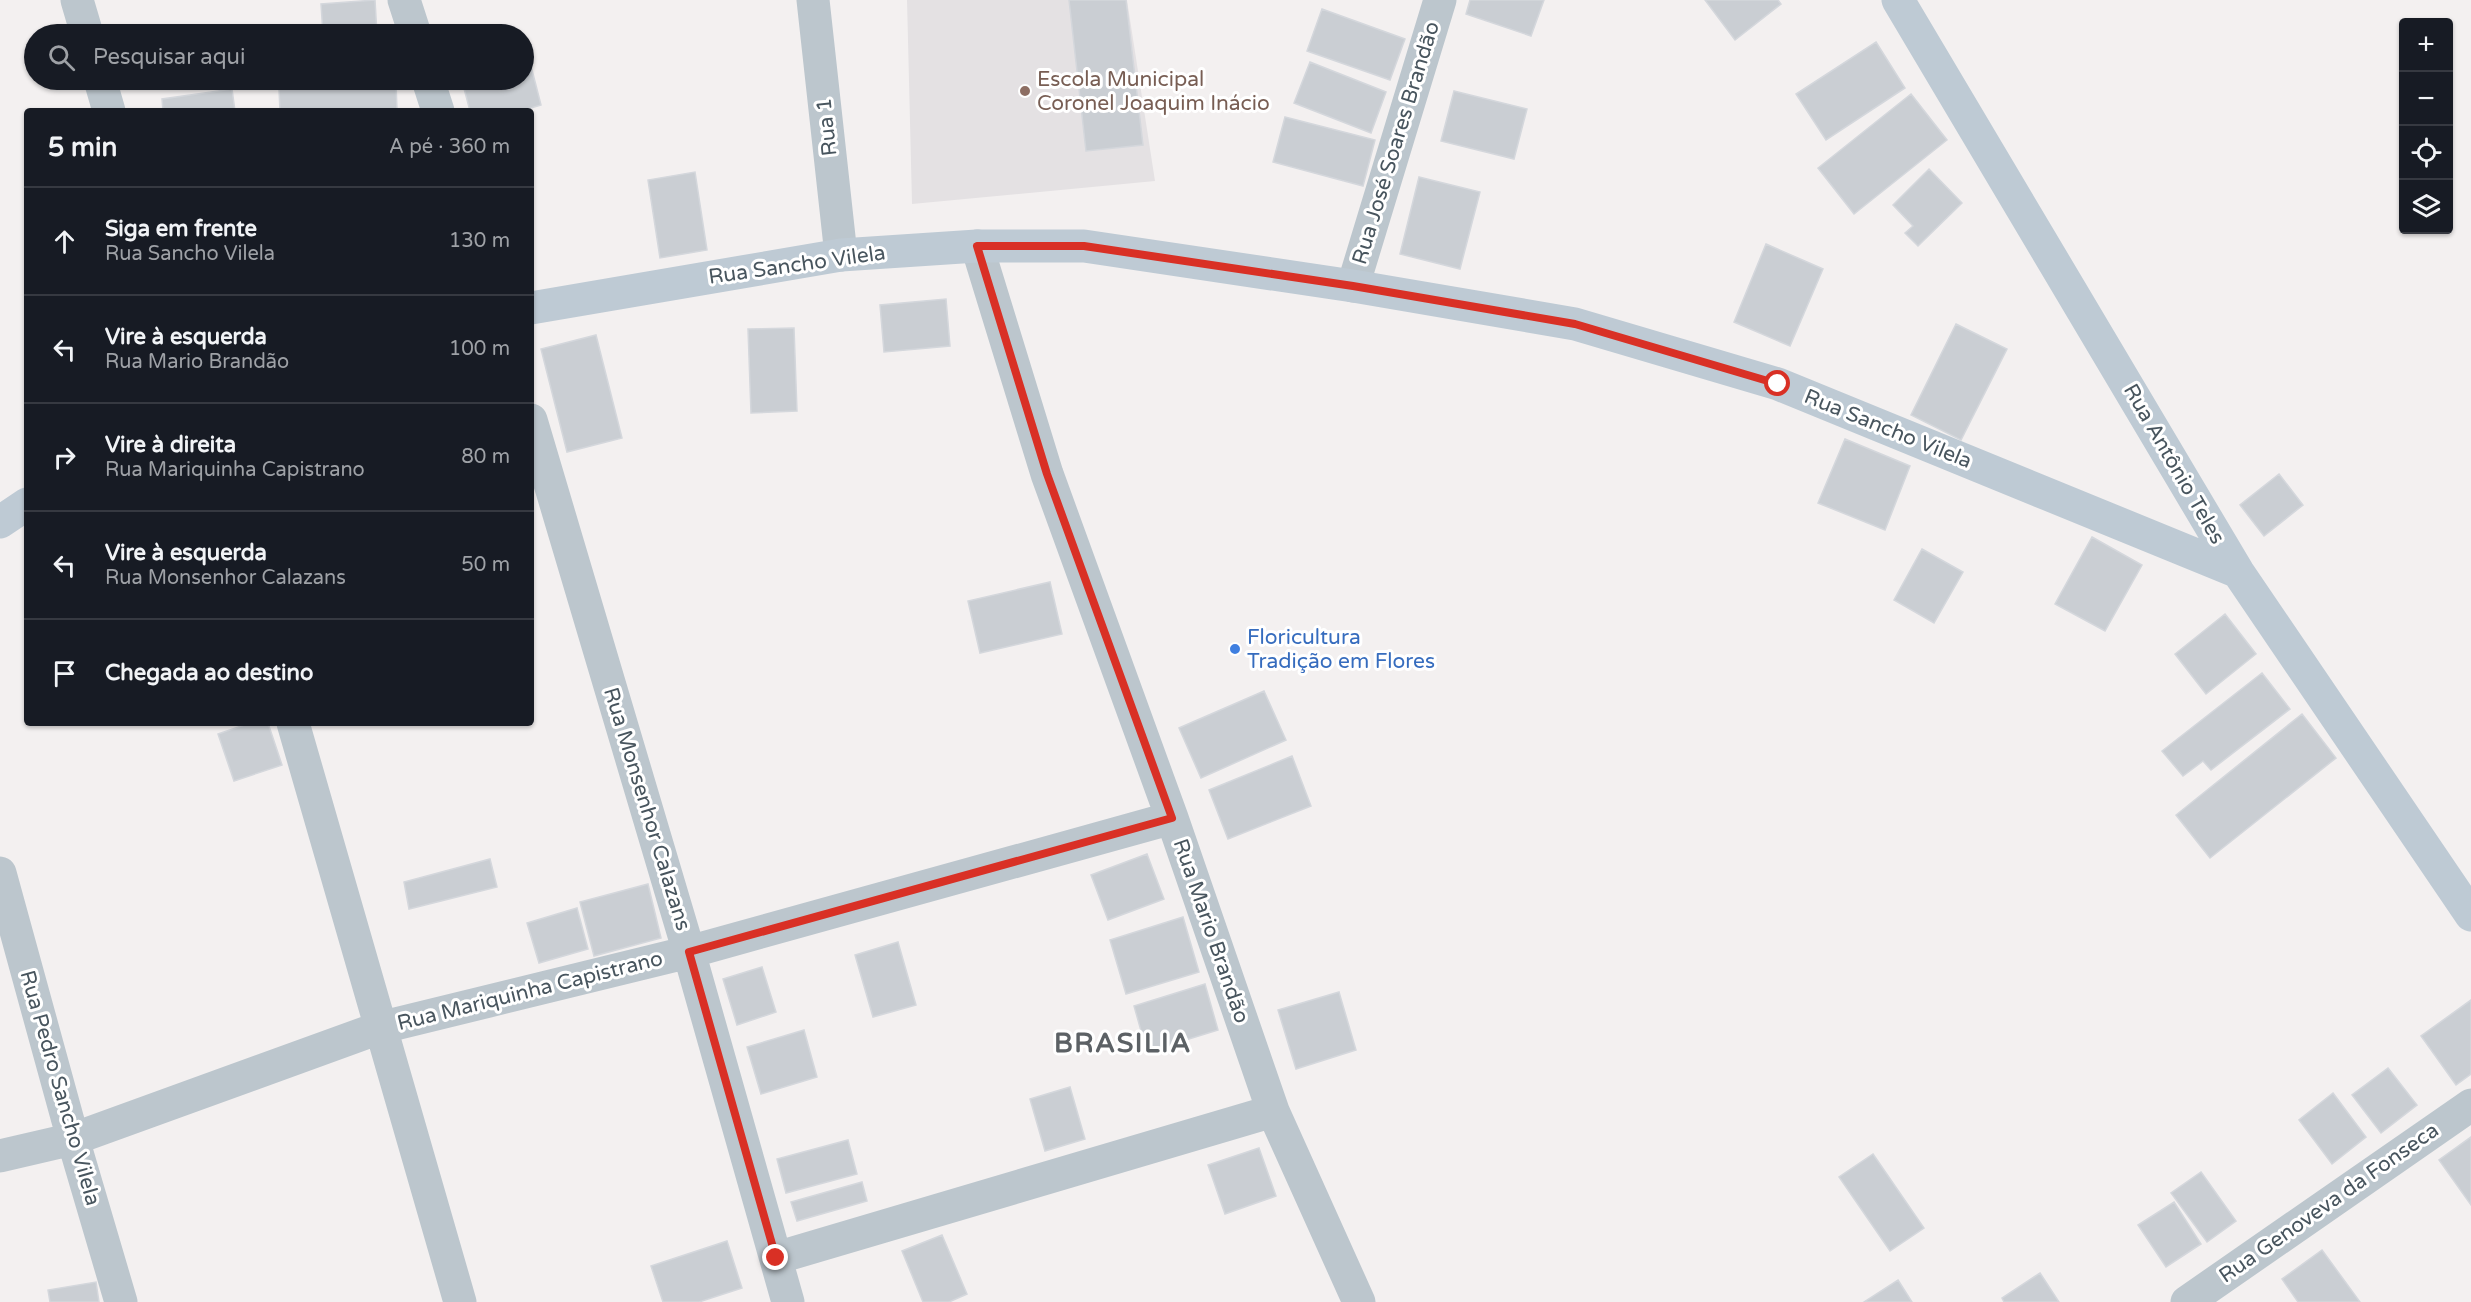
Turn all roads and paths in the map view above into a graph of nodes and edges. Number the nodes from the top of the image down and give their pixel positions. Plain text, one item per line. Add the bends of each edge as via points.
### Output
1 (77, 0) edge
2 (404, 0) edge
3 (813, 0) edge
4 (1440, 0) edge
5 (1898, 0) edge
6 (84, 24) edge
7 (412, 24) edge
8 (103, 90) edge
9 (431, 90) edge
10 (108, 108) edge
11 (437, 108) edge
12 (977, 246) junction
13 (841, 255) junction
14 (1353, 286) junction
15 (534, 307) edge
16 (534, 430) edge
17 (24, 506) edge
18 (0, 522) edge
19 (2238, 572) junction
20 (294, 726) edge
21 (1172, 818) junction
22 (0, 873) edge
23 (2471, 915) edge
24 (689, 952) junction
25 (379, 1028) junction
26 (2471, 1105) edge
27 (1273, 1111) junction
28 (73, 1139) junction
29 (0, 1156) edge
30 (776, 1258) junction
31 (121, 1302) edge
32 (460, 1302) edge
33 (788, 1302) edge
34 (1359, 1302) edge
35 (2187, 1302) edge

1 - 6 street
2 - 7 street
3 - 13 street, Rua 1
4 - 14 street, Rua José Soares Brandão
5 - 19 main road, Rua Antônio Teles
8 - 10 street
9 - 11 street
12 - 13 main road, Rua Sancho Vilela
12 - 14 main road, Rua Sancho Vilela via 1084,246
12 - 21 street, Rua Mario Brandão via 1047,474
13 - 15 main road, Rua Sancho Vilela
14 - 19 main road, Rua Sancho Vilela via 1575,324 1778,384
16 - 24 street, Rua Monsenhor Calazans
17 - 18 main road
19 - 23 main road, Rua Antônio Teles
20 - 25 street
21 - 24 street, Rua Mariquinha Capistrano
21 - 27 street, Rua Mario Brandão
22 - 28 street, Rua Pedro Sancho Vilela
24 - 25 street, Rua Mariquinha Capistrano
24 - 30 street, Rua Monsenhor Calazans
25 - 28 street, Rua Mariquinha Capistrano
25 - 32 street
26 - 35 street, Rua Genoveva da Fonseca
27 - 30 street
27 - 34 street, Rua Mario Brandão
28 - 29 street, Rua Mariquinha Capistrano
28 - 31 street, Rua Pedro Sancho Vilela
30 - 33 street, Rua Monsenhor Calazans

